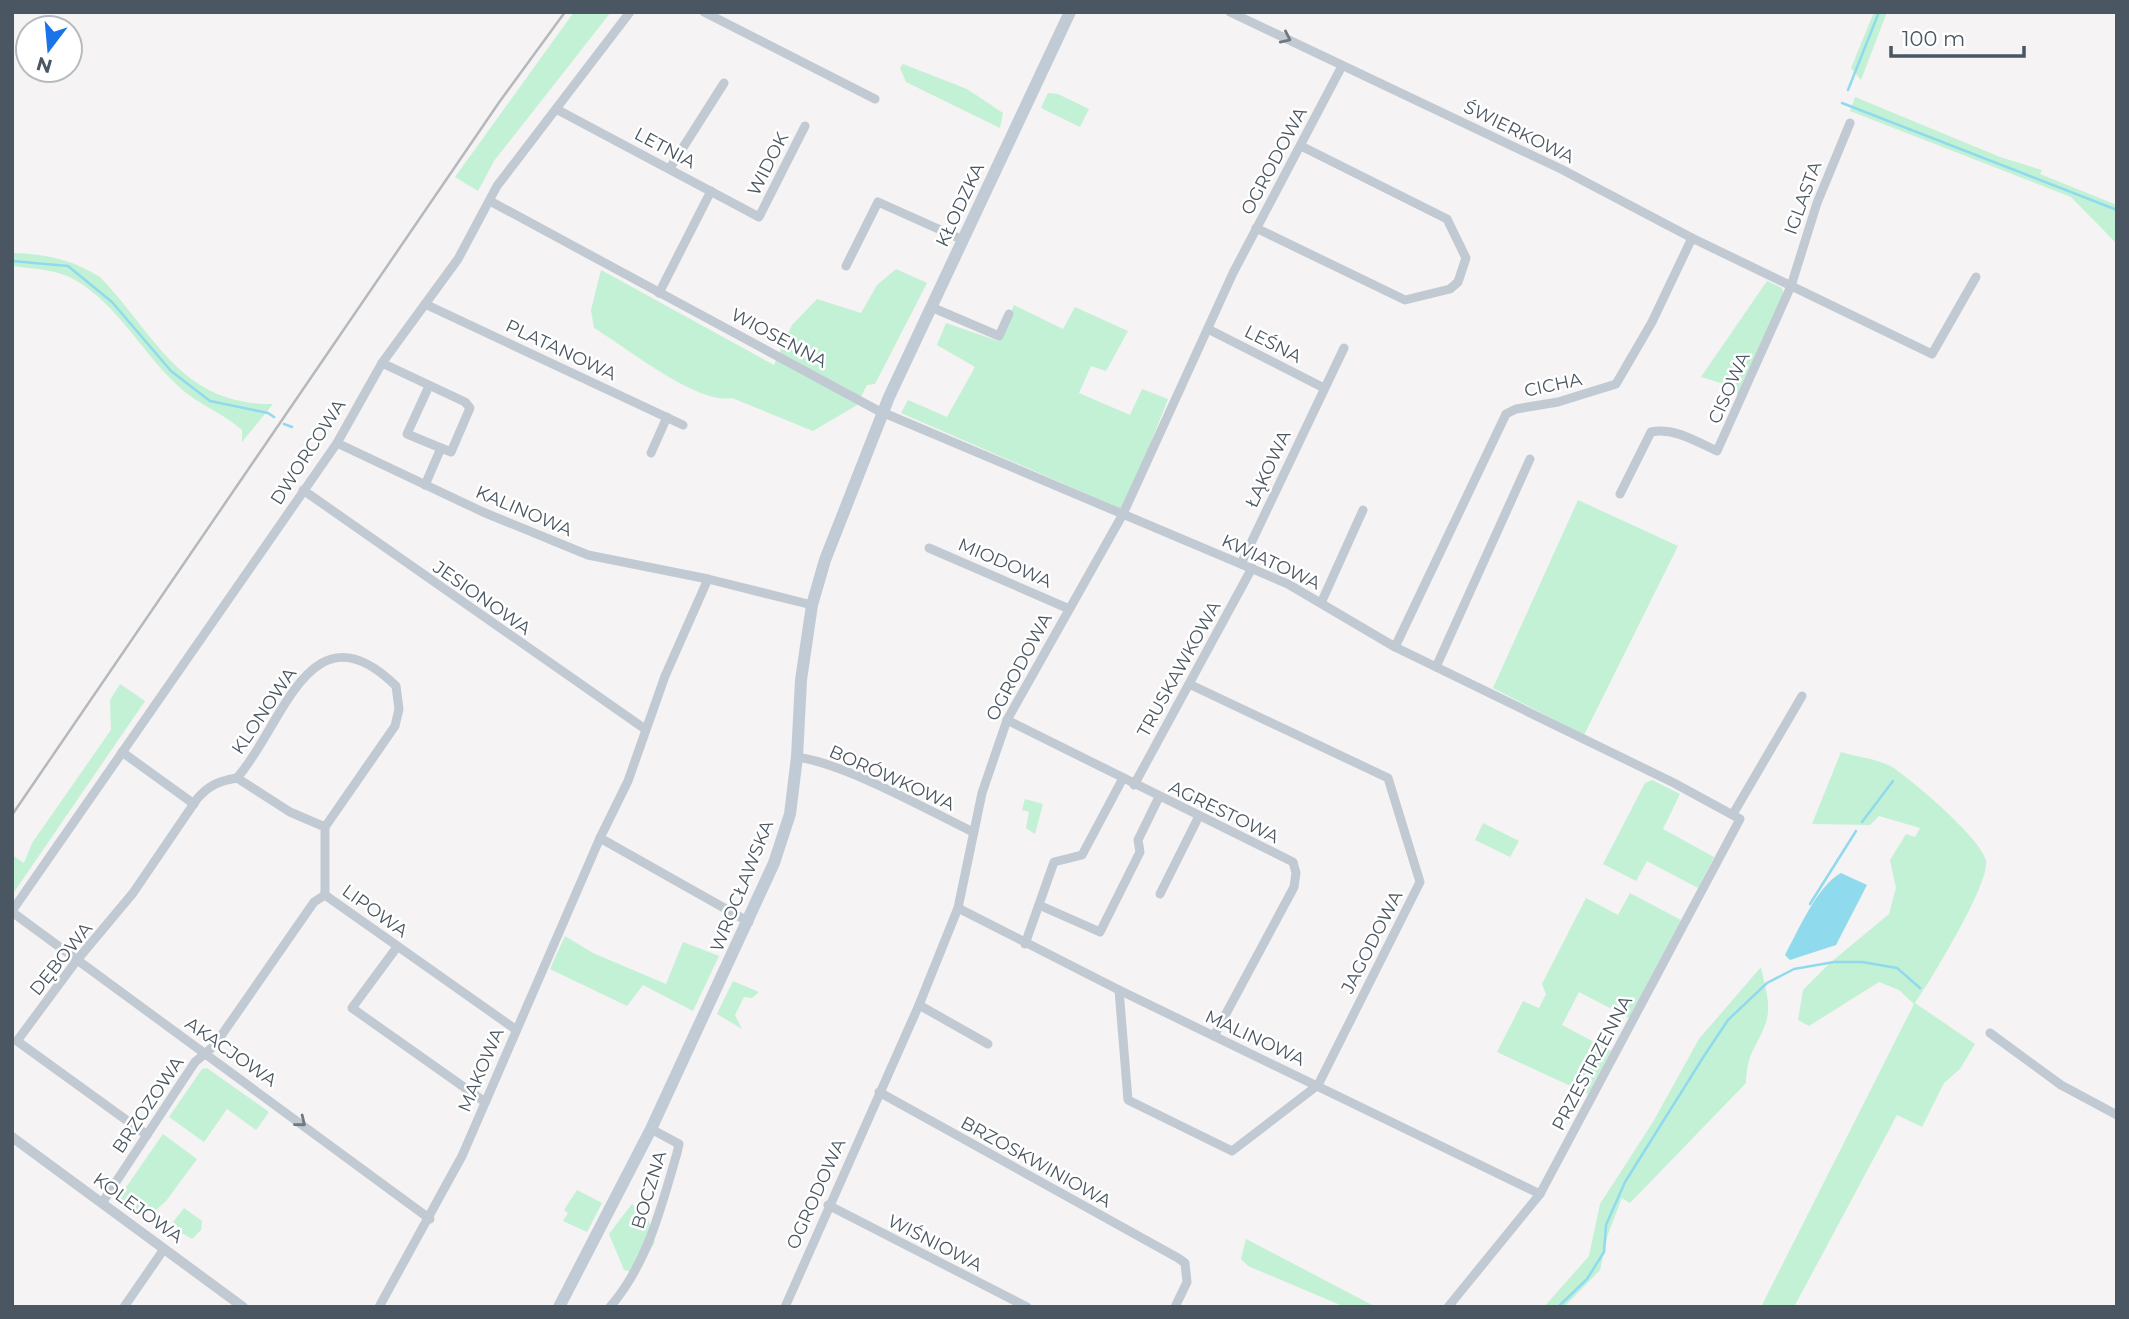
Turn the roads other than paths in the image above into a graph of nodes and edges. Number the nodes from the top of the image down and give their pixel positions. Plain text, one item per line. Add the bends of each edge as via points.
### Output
1 (630, 12) edge
2 (704, 12) edge
3 (1070, 12) edge
4 (1230, 12) edge
5 (1342, 66) junction
6 (724, 83) dead end
7 (876, 99) dead end
8 (556, 108) junction
9 (1850, 123) dead end
10 (805, 126) dead end
11 (1301, 146) junction
12 (670, 168) junction
13 (711, 191) junction
14 (490, 201) junction
15 (759, 217) joint
16 (1256, 228) junction
17 (1692, 239) junction
18 (963, 240) junction
19 (846, 267) dead end
20 (1976, 277) dead end
21 (1791, 286) junction
22 (659, 293) junction
23 (425, 304) junction
24 (931, 307) junction
25 (1009, 314) dead end
26 (1208, 329) junction
27 (1344, 348) dead end
28 (382, 363) junction
29 (429, 386) junction
30 (1324, 388) junction
31 (883, 412) junction
32 (667, 417) junction
33 (683, 425) dead end
34 (337, 443) junction
35 (441, 448) junction
36 (651, 453) dead end
37 (1530, 459) dead end
38 (425, 485) junction
39 (303, 490) junction
40 (1620, 494) dead end
41 (1363, 510) dead end
42 (1123, 514) junction
43 (929, 548) dead end
44 (1241, 564) junction
45 (1252, 568) junction
46 (708, 579) junction
47 (1321, 603) junction
48 (812, 606) junction
49 (1067, 608) junction
50 (1395, 647) junction
51 (1436, 667) junction
52 (1189, 684) junction
53 (1802, 696) dead end
54 (1007, 720) junction
55 (645, 729) junction
56 (122, 752) junction
57 (797, 757) junction
58 (237, 778) junction
59 (1122, 780) junction
60 (1134, 785) junction
61 (1159, 797) junction
62 (196, 801) junction
63 (1199, 816) junction
64 (1736, 817) junction
65 (325, 827) junction
66 (973, 832) junction
67 (600, 838) junction
68 (1160, 894) dead end
69 (325, 895) junction
70 (1039, 905) junction
71 (958, 908) junction
72 (12, 911) edge
73 (749, 922) junction
74 (1025, 944) junction
75 (397, 947) junction
76 (77, 960) junction
77 (1119, 990) junction
78 (919, 1005) junction
79 (515, 1029) junction
80 (1990, 1033) dead end
81 (1214, 1036) junction
82 (988, 1044) dead end
83 (206, 1054) junction
84 (1318, 1085) junction
85 (879, 1092) junction
86 (485, 1102) junction
87 (2117, 1115) edge
88 (651, 1129) junction
89 (147, 1135) junction
90 (12, 1137) edge
91 (1540, 1194) junction
92 (102, 1203) junction
93 (828, 1205) junction
94 (430, 1219) junction
95 (164, 1249) junction
96 (124, 1307) edge
97 (243, 1307) edge
98 (379, 1307) edge
99 (559, 1307) edge
100 (610, 1307) edge
101 (785, 1307) edge
102 (1027, 1307) edge
103 (1175, 1307) edge
104 (1448, 1307) edge

1 - 8 street, DWORCOWA
2 - 7 street
3 - 18 main road, KŁODZKA
4 -> 5 street, ŚWIERKOWA
5 - 11 street, OGRODOWA
5 - 17 street, ŚWIERKOWA via 1561,169
6 - 12 street
8 - 12 street, LETNIA
8 - 14 street, DWORCOWA
9 - 21 street, IGLASTA via 1816,204
10 - 15 street, WIDOK
11 - 16 street, OGRODOWA
11 - 16 street via 1447,219 1466,258 1458,282 1450,289 1405,300
12 - 13 street, LETNIA
13 - 15 street, LETNIA
13 - 22 street
14 - 22 street, WIOSENNA
14 - 23 street, DWORCOWA
16 - 26 street, OGRODOWA
17 - 21 street, ŚWIERKOWA
17 - 50 street, CICHA via 1616,384 1506,414
18 - 19 street via 878,202
18 - 24 main road, KŁODZKA
20 - 21 street, ŚWIERKOWA via 1932,354
21 - 40 street, CISOWA via 1717,452 1680,435 1651,432
22 - 31 street, WIOSENNA
23 - 28 street, DWORCOWA
23 - 32 street, PLATANOWA
24 - 25 street via 999,336
24 - 31 main road, KŁODZKA
26 - 30 street, LEŚNA
26 - 42 street, OGRODOWA
27 - 30 street, ŁĄKOWA
28 - 29 street
28 - 34 street, DWORCOWA
29 - 35 street via 407,434
29 - 35 street via 470,408 451,452
30 - 44 street, ŁĄKOWA
31 - 42 street, KWIATOWA
31 - 48 main road, WROCŁAWSKA via 825,560
32 - 33 street, PLATANOWA
32 - 36 street
34 - 38 street, KALINOWA
34 - 39 street, DWORCOWA
35 - 38 street
37 - 51 street
38 - 46 street, KALINOWA via 588,555
39 - 55 street, JESIONOWA
39 - 56 street, DWORCOWA
41 - 47 street
42 - 44 street, KWIATOWA
42 - 49 street, OGRODOWA
43 - 49 street, MIODOWA
44 - 45 street, KWIATOWA
45 - 47 street, KWIATOWA
45 - 52 street, TRUSKAWKOWA
46 - 48 street
46 - 55 street, MAKOWA
47 - 50 street, KWIATOWA
48 - 57 main road, WROCŁAWSKA via 801,680
49 - 54 street, OGRODOWA
50 - 51 street, KWIATOWA
51 - 64 street, KWIATOWA
52 - 60 street, TRUSKAWKOWA
52 - 84 street, JAGODOWA via 1388,779 1420,882
53 - 64 street, PRZESTRZENNA
54 - 59 street, AGRESTOWA
54 - 66 street, OGRODOWA
55 - 67 street, MAKOWA via 628,780
56 - 62 street
56 - 72 street, DWORCOWA
57 - 66 street, BORÓWKOWA via 813,759
57 - 73 main road, WROCŁAWSKA via 782,843
58 - 62 street via 207,787
58 - 65 street via 290,812
58 - 65 street, KLONOWA via 317,663 345,655 360,659 396,686 398,718
59 - 60 street, AGRESTOWA
59 - 70 street via 1082,855 1054,862
60 - 61 street, AGRESTOWA
61 - 63 street, AGRESTOWA
61 - 70 street via 1138,840 1140,852 1100,932
62 - 76 street, DĘBOWA via 134,893
63 - 68 street
63 - 81 street, AGRESTOWA via 1293,862 1296,873 1294,887
64 - 91 street, PRZESTRZENNA
65 - 69 street, LIPOWA
66 - 71 street, OGRODOWA
67 - 73 street
67 - 79 street, MAKOWA
69 - 75 street, LIPOWA
69 - 83 street, BRZOZOWA via 314,902
70 - 74 street
71 - 74 street, MALINOWA
71 - 78 street, OGRODOWA
72 - 76 street, AKACJOWA
73 - 88 main road, WROCŁAWSKA
74 - 77 street, MALINOWA
75 - 79 street, LIPOWA
75 - 86 street via 352,1008
76 - 83 street, AKACJOWA
76 - 89 street, DĘBOWA via 17,1041
77 - 81 street, MALINOWA
77 - 84 street via 1128,1100 1232,1151
78 - 82 street
78 - 85 street, OGRODOWA
79 - 86 street, MAKOWA
80 - 87 street via 2061,1085
81 - 84 street, MALINOWA
83 - 89 street, BRZOZOWA via 195,1062
83 -> 94 street, AKACJOWA
84 - 91 street, MALINOWA
85 - 93 street, OGRODOWA
85 - 103 street, BRZOSKWINIOWA via 1185,1263 1188,1276
86 - 94 street, MAKOWA
88 - 99 main road, WROCŁAWSKA
88 - 100 street, BOCZNA via 679,1144 651,1239
89 - 92 street, BRZOZOWA
90 - 92 street, KOLEJOWA
91 - 104 street, PRZESTRZENNA
92 - 95 street, KOLEJOWA
93 - 101 street, OGRODOWA
93 - 102 street, WIŚNIOWA
94 - 98 street, MAKOWA
95 - 96 street
95 - 97 street, KOLEJOWA

